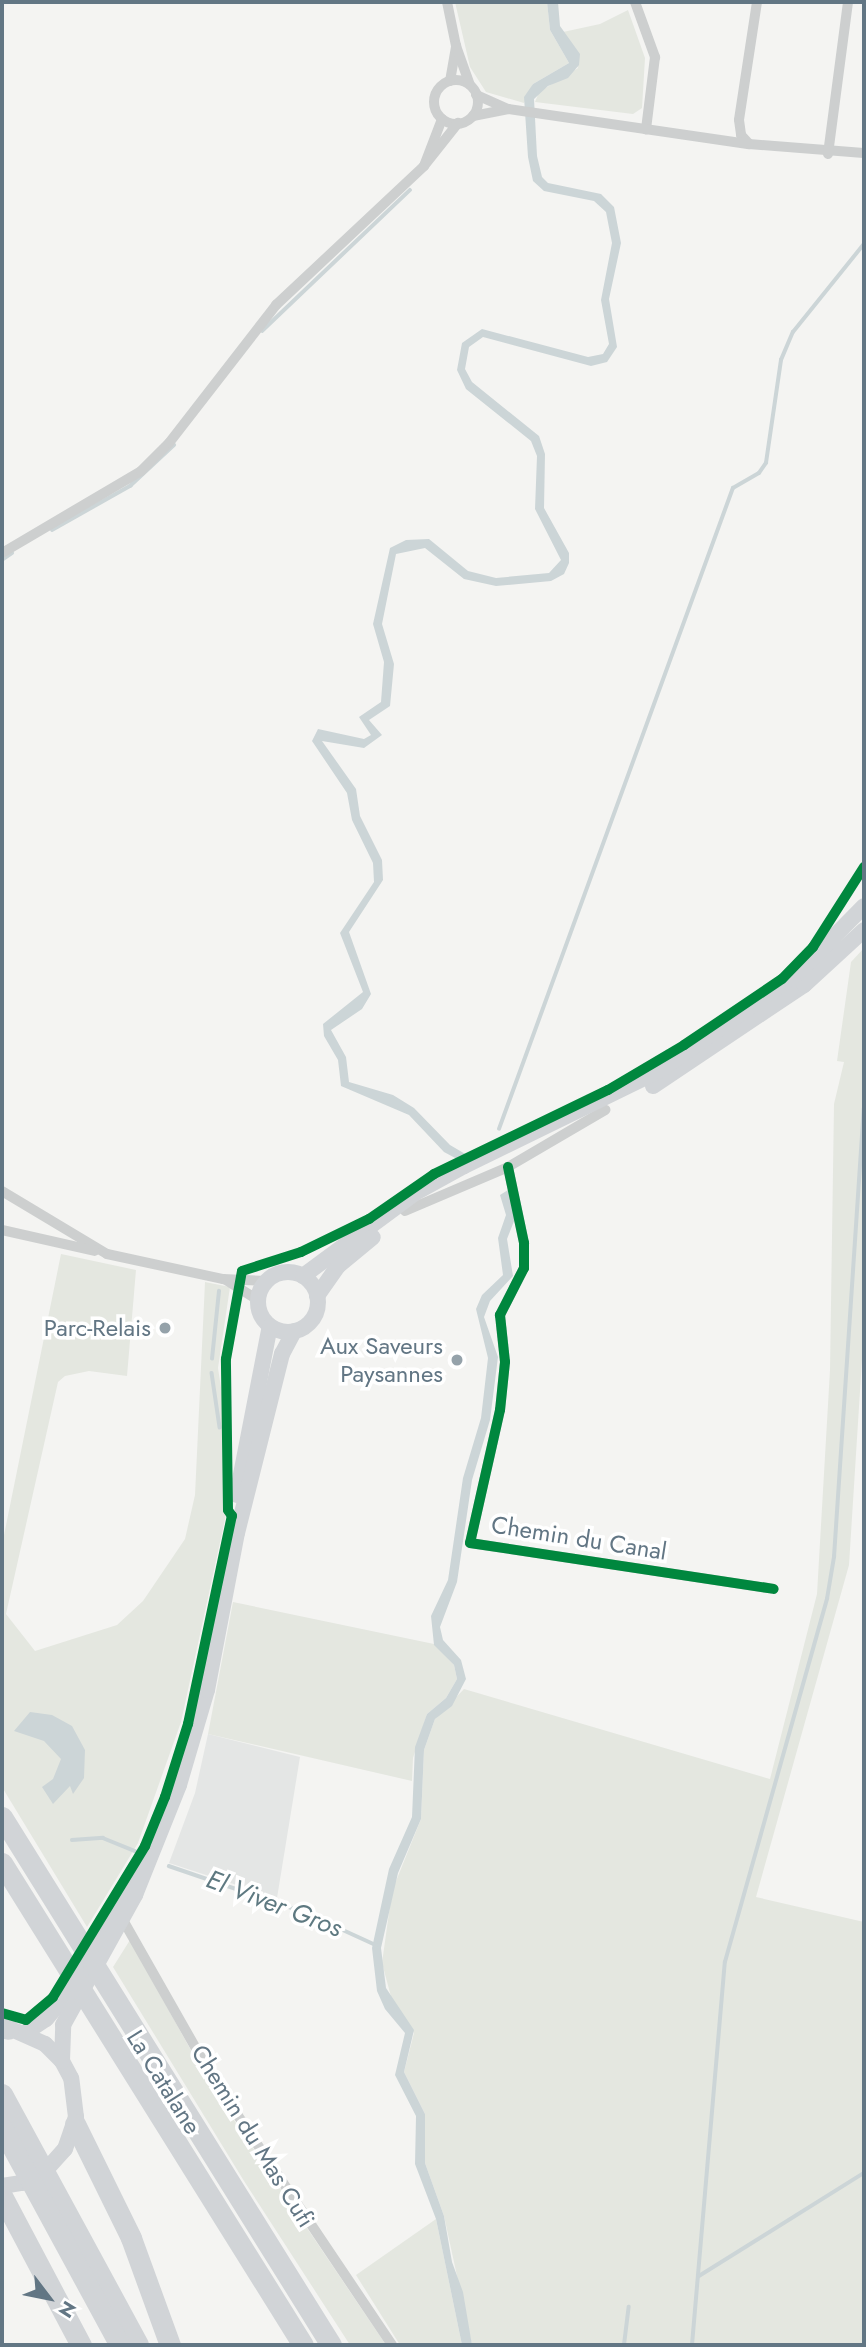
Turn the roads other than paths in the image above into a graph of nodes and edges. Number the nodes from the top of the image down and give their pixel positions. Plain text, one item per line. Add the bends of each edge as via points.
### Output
1 (447, 2) edge
2 (635, 2) edge
3 (757, 2) edge
4 (848, 2) edge
5 (456, 46) junction
6 (450, 81) junction
7 (470, 85) junction
8 (476, 95) junction
9 (513, 110) junction
10 (473, 116) junction
11 (442, 119) junction
12 (458, 123) junction
13 (646, 129) junction
14 (749, 144) junction
15 (864, 153) edge
16 (828, 154) junction
17 (424, 166) junction
18 (2, 553) edge
19 (864, 906) edge
20 (864, 930) edge
21 (605, 1110) junction
22 (508, 1167) junction
23 (2, 1191) edge
24 (405, 1211) junction
25 (2, 1230) edge
26 (107, 1254) junction
27 (303, 1276) junction
28 (223, 1279) junction
29 (266, 1281) junction
30 (317, 1296) junction
31 (258, 1300) junction
32 (270, 1326) junction
33 (294, 1331) junction
34 (774, 1589) dead end
35 (2, 1817) edge
36 (2, 1863) edge
37 (123, 1920) junction
38 (9, 2028) edge
39 (61, 2061) junction
40 (2, 2094) edge
41 (75, 2124) junction
42 (2, 2128) edge
43 (25, 2155) junction
44 (2, 2186) edge
45 (47, 2194) junction
46 (2, 2196) edge
47 (81, 2345) edge
48 (120, 2345) edge
49 (138, 2345) edge
50 (170, 2345) edge
51 (303, 2345) edge
52 (331, 2345) edge
53 (392, 2345) edge

1 - 5 street
2 - 13 street via 655,57
3 - 14 street via 739,120 741,135
4 - 16 street
5 - 6 street
5 - 7 street
6 - 7 street
6 - 11 street via 435,95
7 - 8 street
8 - 9 street
8 - 10 street
9 - 10 street
9 - 13 street
10 - 12 street
11 - 12 street
11 - 17 street
12 - 17 street
13 - 14 street
14 - 16 street
15 - 16 street
17 - 18 street via 276,305 169,443 141,471
19 - 27 main road via 791,979 659,1071 415,1194
20 - 21 main road via 804,985 740,1032 672,1076
21 - 22 street
21 - 24 main road via 468,1172
22 - 24 street
22 - 34 street, Chemin du Canal via 524,1243 524,1268 500,1315 505,1362 500,1410 470,1543
23 - 26 street
24 - 30 main road via 338,1266
25 - 26 street
26 - 28 street
27 - 29 main road via 284,1272
27 - 30 main road
28 - 29 street
28 - 31 street
29 - 31 main road
30 - 33 main road via 313,1318
31 - 32 main road
32 - 33 main road
32 - 38 main road via 216,1599 188,1724 165,1797 117,1906 80,1973 46,2019
33 - 37 main road via 282,1354 237,1533 199,1721 163,1826
35 - 52 highway, La Catalane
36 - 51 highway, La Catalane
37 - 39 main road via 70,2009 61,2039
37 - 53 street, Chemin du Mas Cufi via 214,2080
38 - 39 main road
39 - 41 main road via 76,2097
40 - 43 highway
41 - 44 main road via 65,2149 46,2170 22,2183
41 - 50 highway via 131,2238
42 - 43 highway
43 - 45 highway
45 - 48 highway
45 - 49 highway
46 - 47 highway

